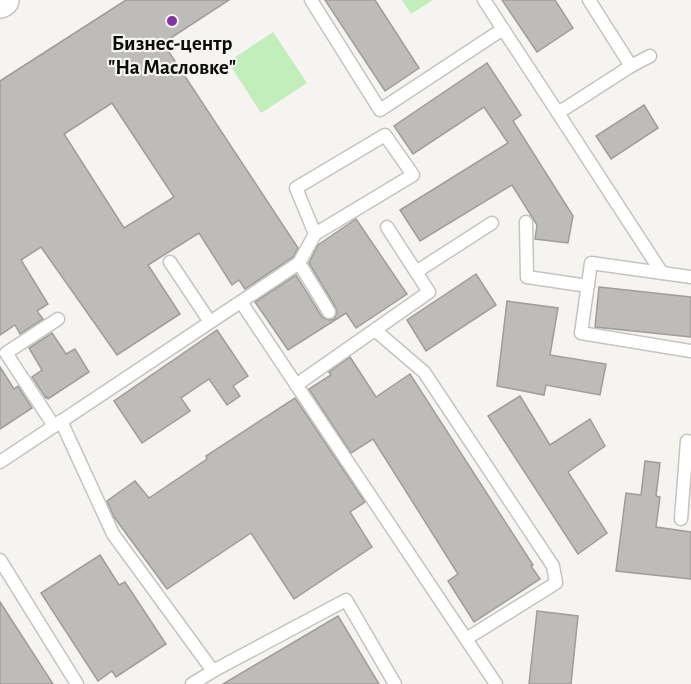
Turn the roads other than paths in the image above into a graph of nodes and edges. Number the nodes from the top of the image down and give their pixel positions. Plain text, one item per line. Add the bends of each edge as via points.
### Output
1 (310, 0) edge
2 (484, 0) edge
3 (589, 0) edge
4 (503, 29) junction
5 (650, 56) dead end
6 (631, 66) junction
7 (558, 113) junction
8 (526, 222) dead end
9 (492, 223) dead end
10 (387, 227) dead end
11 (315, 234) junction
12 (170, 262) dead end
13 (299, 263) junction
14 (416, 272) junction
15 (662, 273) junction
16 (691, 277) edge
17 (588, 286) junction
18 (241, 302) junction
19 (329, 312) dead end
20 (58, 319) dead end
21 (210, 322) junction
22 (376, 331) junction
23 (691, 351) edge
24 (296, 385) junction
25 (58, 423) junction
26 (691, 442) edge
27 (0, 462) edge
28 (681, 519) dead end
29 (0, 560) edge
30 (466, 639) junction
31 (213, 671) junction
32 (77, 684) edge
33 (192, 684) edge
34 (395, 684) edge
35 (496, 684) edge

1 - 4 lane via 380,110
2 - 4 lane
3 - 6 lane
4 - 7 lane
5 - 6 lane
6 - 7 lane
7 - 15 lane
8 - 17 lane via 527,278
9 - 14 lane
10 - 14 lane
11 - 11 lane via 296,188 385,135 413,175
11 - 13 lane
12 - 21 lane
13 - 18 lane
13 - 19 lane
14 - 22 lane via 429,292
15 - 16 lane
15 - 17 lane via 591,263
17 - 23 lane via 581,333
18 - 21 lane
18 - 24 lane
20 - 25 lane via 6,353
21 - 25 lane
22 - 24 lane
22 - 30 lane via 424,372 553,566 556,583
24 - 30 lane
25 - 27 lane
25 - 31 lane via 113,534
26 - 28 lane via 687,441
29 - 32 lane
30 - 35 lane
31 - 33 lane
31 - 34 lane via 346,600

